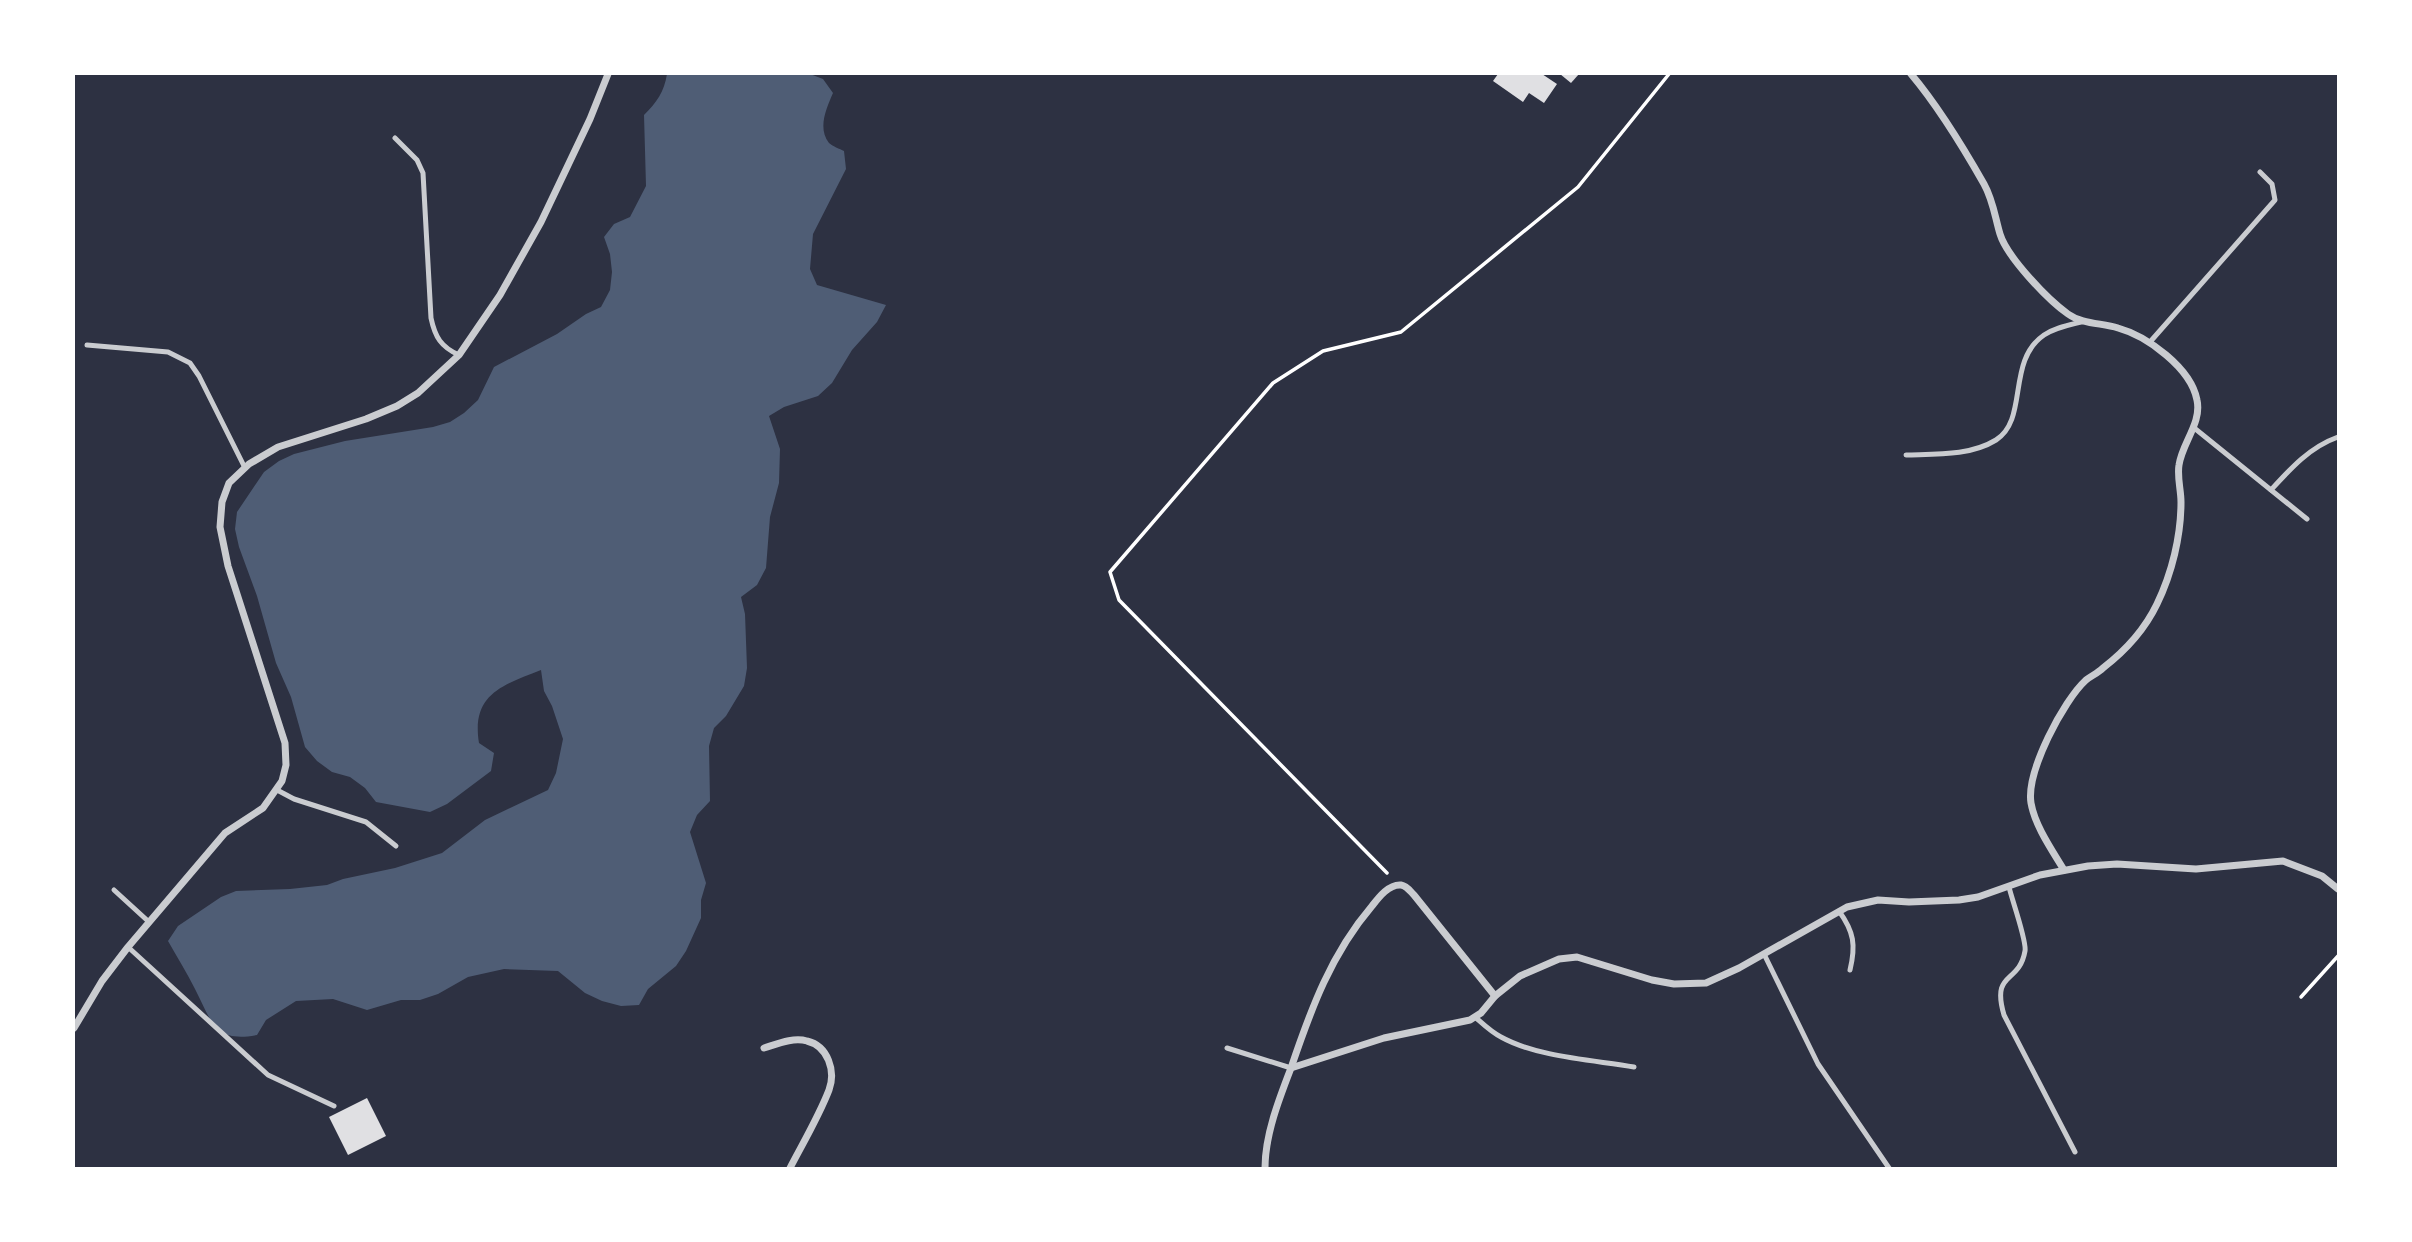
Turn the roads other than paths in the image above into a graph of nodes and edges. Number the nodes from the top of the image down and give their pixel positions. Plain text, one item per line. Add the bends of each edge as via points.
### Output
1 (608, 74) edge
2 (1911, 74) edge
3 (395, 138) dead end
4 (2260, 172) dead end
5 (2085, 321) junction
6 (2150, 342) junction
7 (87, 345) dead end
8 (459, 355) junction
9 (2193, 427) junction
10 (2339, 436) edge
11 (1906, 455) dead end
12 (245, 468) junction
13 (2271, 490) junction
14 (2307, 519) dead end
15 (277, 790) junction
16 (396, 846) dead end
17 (2064, 870) junction
18 (2009, 887) junction
19 (2339, 889) edge
20 (114, 890) dead end
21 (1839, 911) junction
22 (149, 922) junction
23 (128, 947) junction
24 (1764, 954) junction
25 (1850, 970) dead end
26 (1495, 996) junction
27 (1475, 1017) junction
28 (74, 1028) edge
29 (764, 1048) dead end
30 (1227, 1048) dead end
31 (1634, 1067) dead end
32 (1291, 1068) junction
33 (334, 1106) dead end
34 (2075, 1152) dead end
35 (790, 1168) edge
36 (1265, 1168) edge
37 (1889, 1168) edge

1 - 8 street via 541,222
2 - 5 street via 1984,185 2008,250 2069,315
3 - 8 lane via 423,173 434,332 446,349
4 - 6 lane via 2272,184 2274,200
5 - 6 street via 2122,329
5 - 11 lane via 2042,337 2029,354 2020,370 2010,426 1998,439 1975,449
6 - 9 street via 2194,390 2198,413
7 - 12 lane via 168,352 190,363
8 - 12 street via 397,406 278,447
9 - 13 lane
9 - 17 street via 2178,467 2181,503 2175,553 2157,605 2126,649 2085,681 2067,704 2053,725 2031,788 2040,827
10 - 13 lane via 2297,461
12 - 15 street via 229,483 220,527 228,566 285,743 286,765
13 - 14 lane
15 - 16 lane via 366,822
15 - 22 street via 263,808 225,833
17 - 18 street
17 - 19 street via 2117,864 2206,869 2283,861
18 - 21 street via 1959,900 1878,900
18 - 34 lane via 2026,949 2020,966 2002,984 1999,997
20 - 22 lane
21 - 24 street
21 - 25 lane via 1850,925 1854,951
22 - 23 street
23 - 28 street
23 - 33 lane via 261,1070
24 - 26 street via 1706,983 1688,984 1652,980 1577,957 1559,959 1520,976
24 - 37 lane via 1818,1064
26 - 27 street
26 - 32 street via 1405,886 1388,888 1350,932
27 - 31 lane via 1502,1038 1520,1045
27 - 32 street via 1384,1038
29 - 35 street via 806,1040 829,1058 830,1088
30 - 32 lane
32 - 36 street

